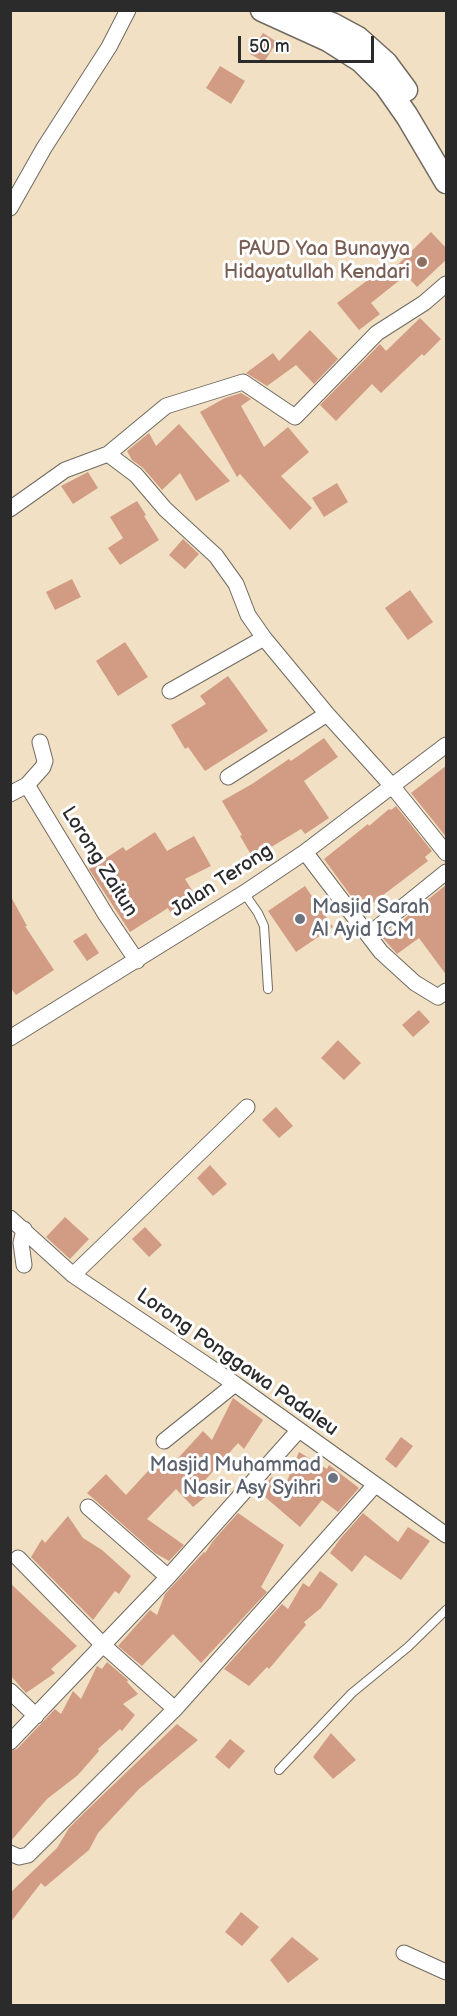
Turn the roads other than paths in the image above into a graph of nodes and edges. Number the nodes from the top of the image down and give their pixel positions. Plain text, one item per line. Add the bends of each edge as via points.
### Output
1 (128, 10) edge
2 (262, 10) edge
3 (296, 10) edge
4 (447, 153) edge
5 (447, 182) edge
6 (10, 208) edge
7 (447, 284) edge
8 (108, 453) junction
9 (10, 509) edge
10 (264, 638) junction
11 (170, 691) dead end
12 (327, 714) junction
13 (40, 742) dead end
14 (447, 745) edge
15 (228, 777) dead end
16 (27, 785) junction
17 (393, 787) junction
18 (10, 794) edge
19 (305, 852) junction
20 (447, 853) edge
21 (447, 872) edge
22 (244, 893) junction
23 (368, 935) junction
24 (137, 960) junction
25 (268, 989) dead end
26 (444, 998) edge
27 (10, 1038) edge
28 (247, 1107) dead end
29 (10, 1218) edge
30 (24, 1229) junction
31 (24, 1265) dead end
32 (74, 1275) junction
33 (235, 1384) junction
34 (298, 1431) junction
35 (164, 1441) dead end
36 (375, 1485) junction
37 (88, 1507) dead end
38 (447, 1534) edge
39 (18, 1558) dead end
40 (168, 1577) junction
41 (447, 1610) edge
42 (102, 1645) junction
43 (10, 1691) edge
44 (175, 1709) junction
45 (36, 1716) junction
46 (10, 1742) edge
47 (279, 1770) dead end
48 (10, 1853) edge
49 (404, 1953) dead end
50 (447, 1972) edge

1 - 6 street
2 - 5 street via 328,40 361,62 386,86
3 - 4 street via 358,38 386,63
7 - 8 street via 377,333 295,417 243,382 166,406
8 - 9 street via 65,470
8 - 10 street via 136,475 165,509 216,556 236,584 248,615
10 - 11 street
10 - 12 street
12 - 15 street
12 - 17 street
13 - 16 street via 45,761
14 - 17 street, Jalan Terong
16 - 18 street
16 - 24 street, Lorong Zaitun
17 - 19 street, Jalan Terong
17 - 20 street
19 - 22 street, Jalan Terong
19 - 23 street
21 - 23 street
22 - 24 street, Jalan Terong
22 - 25 lane via 264,926
23 - 26 street via 398,969
24 - 27 street, Jalan Terong
28 - 32 street
29 - 30 street, Lorong Ponggawa Padaleu
30 - 31 street
30 - 32 street, Lorong Ponggawa Padaleu
32 - 33 street, Lorong Ponggawa Padaleu
33 - 34 street, Lorong Ponggawa Padaleu
33 - 35 street
34 - 36 street, Lorong Ponggawa Padaleu
34 - 40 street
36 - 38 street, Lorong Ponggawa Padaleu
36 - 44 street
37 - 40 street
39 - 42 street
40 - 42 street
41 - 47 lane via 352,1693
42 - 44 street
42 - 45 street
43 - 45 street
44 - 48 street via 28,1855
45 - 46 street
49 - 50 street

